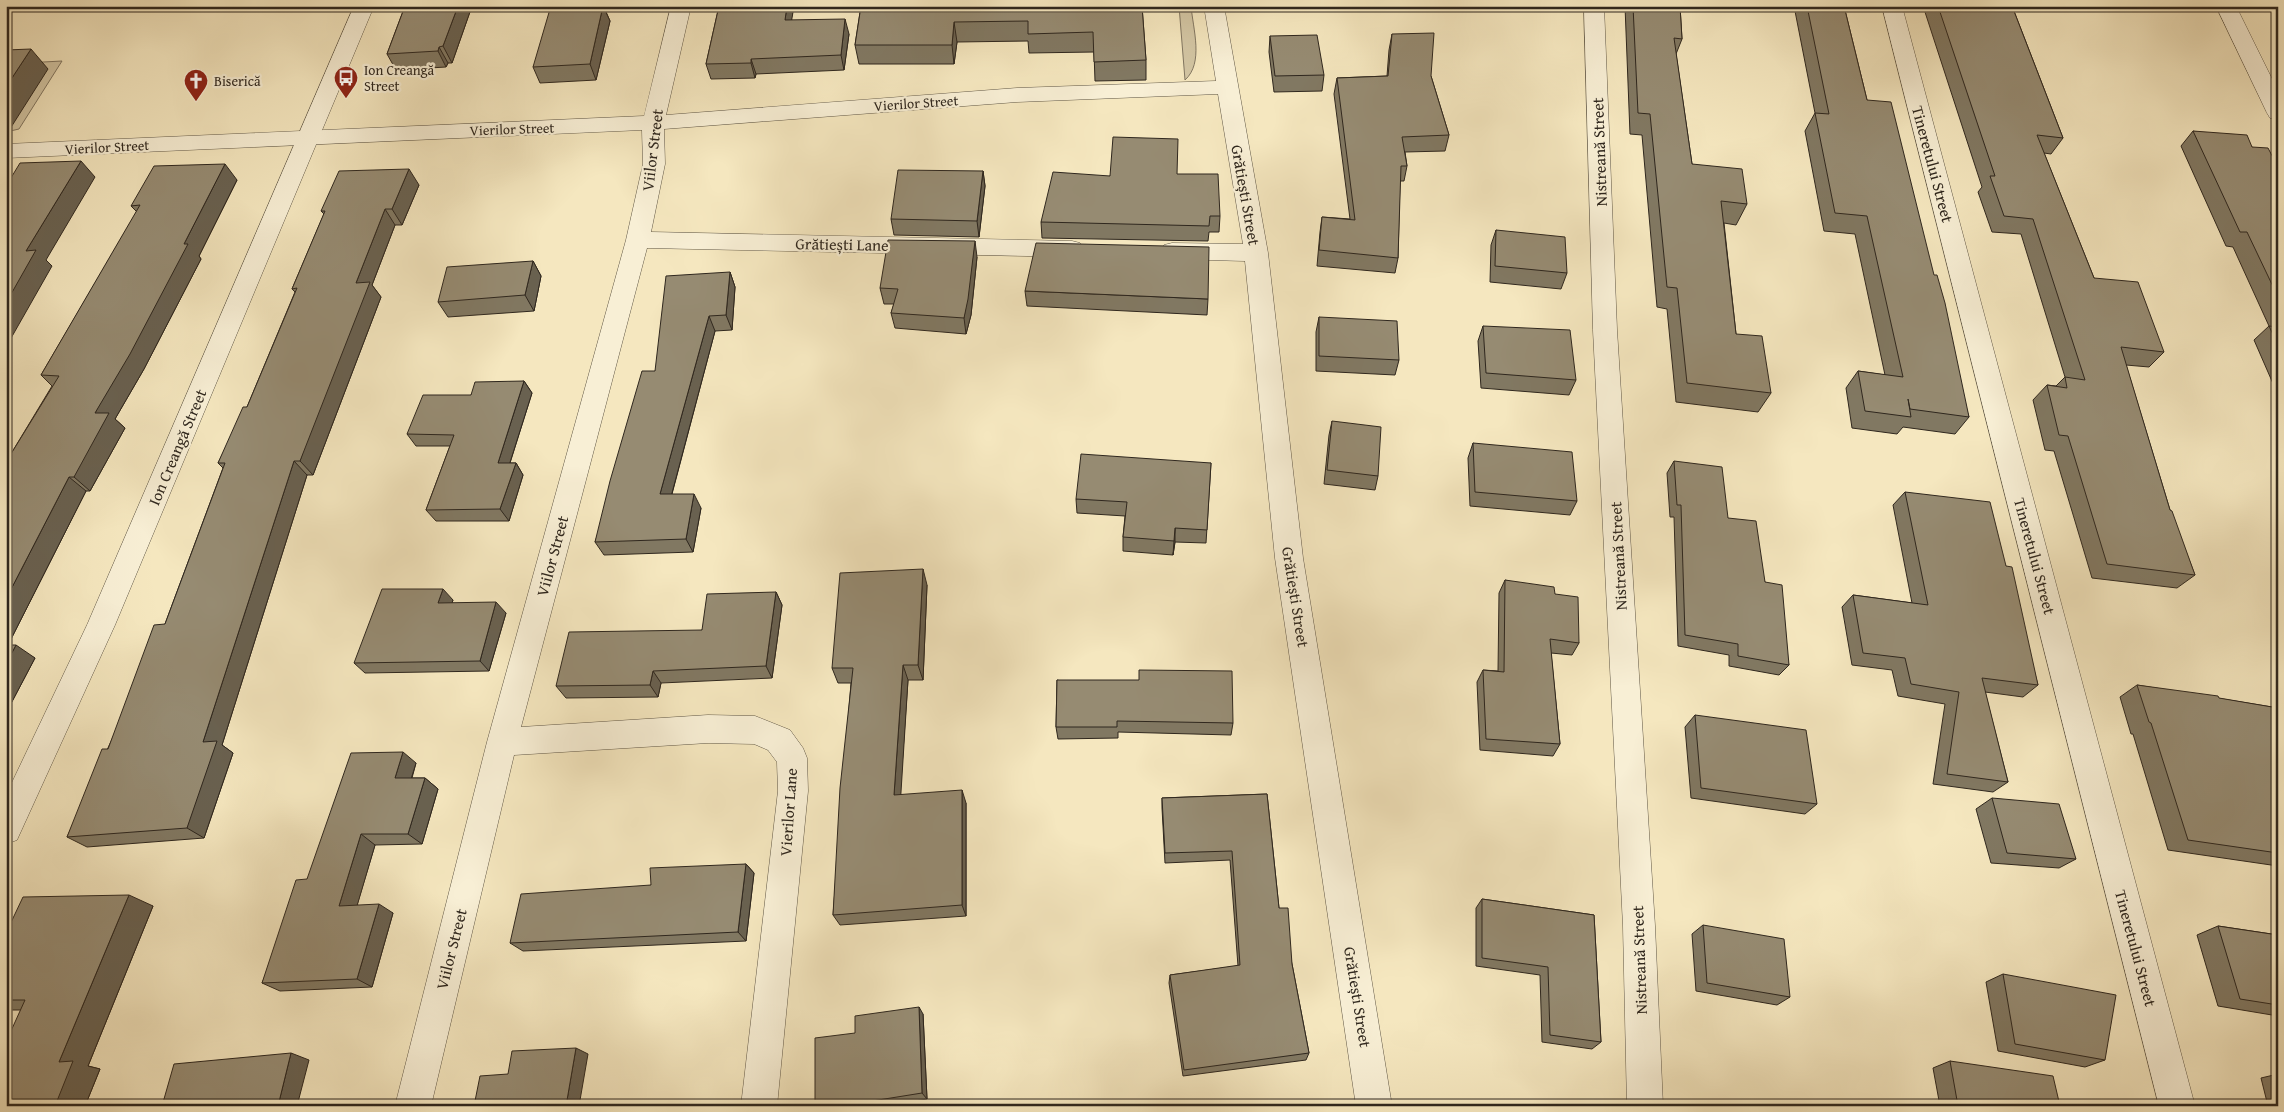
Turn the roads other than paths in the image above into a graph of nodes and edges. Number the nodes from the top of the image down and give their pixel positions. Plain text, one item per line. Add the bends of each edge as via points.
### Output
1 (364, 6) edge
2 (681, 6) edge
3 (1214, 6) edge
4 (1594, 6) edge
5 (1892, 6) edge
6 (2226, 6) edge
7 (1228, 87) junction
8 (2278, 113) edge
9 (653, 123) junction
10 (310, 137) junction
11 (6, 151) edge
12 (638, 240) junction
13 (1096, 249) edge
14 (1146, 250) edge
15 (1256, 252) junction
16 (502, 742) junction
17 (6, 829) edge
18 (413, 1106) edge
19 (759, 1106) edge
20 (1374, 1106) edge
21 (1645, 1106) edge
22 (2177, 1106) edge

1 - 10 street, Ion Creangă Street
2 - 9 street, Viilor Street
3 - 7 street, Grătiești Street
4 - 21 street, Nistreană Street via 1606,330 1638,906
5 - 22 street, Tineretului Street
6 - 8 street
7 - 9 street, Vierilor Street via 1017,96
7 - 15 street, Grătiești Street
9 - 10 street, Vierilor Street
9 - 12 street, Viilor Street via 654,164
10 - 11 street, Vierilor Street
10 - 17 street, Ion Creangă Street via 101,625
12 - 13 street, Grătiești Lane
12 - 16 street, Viilor Street
14 - 15 street
15 - 20 street, Grătiești Street via 1289,558
16 - 18 street, Viilor Street
16 - 19 street, Vierilor Lane via 755,730 779,740 792,758 793,791

